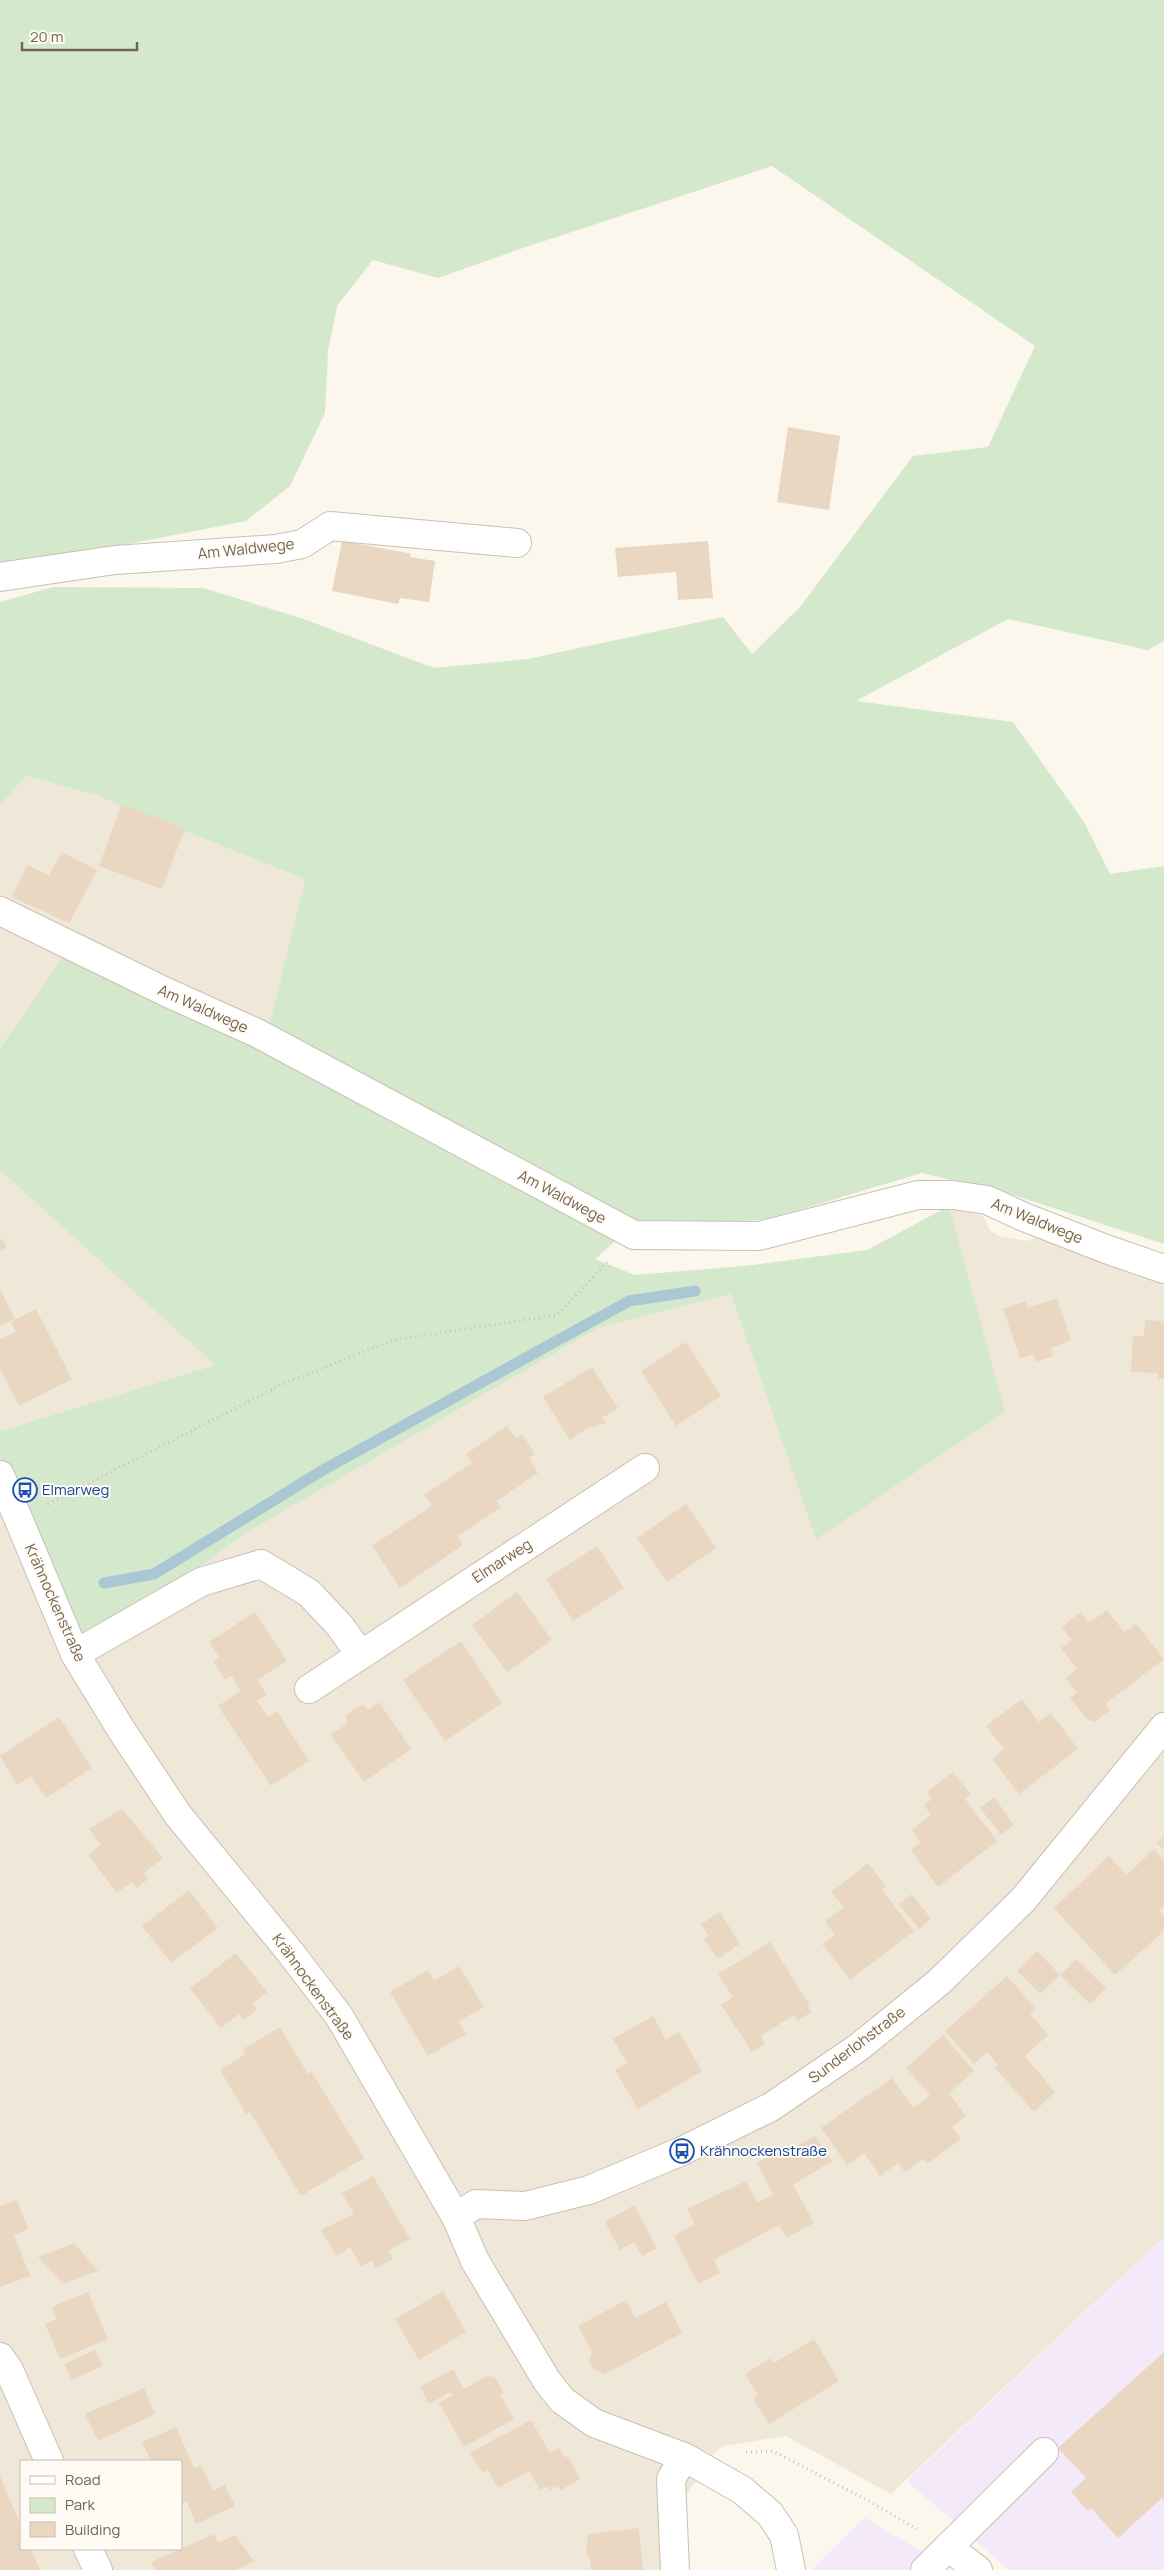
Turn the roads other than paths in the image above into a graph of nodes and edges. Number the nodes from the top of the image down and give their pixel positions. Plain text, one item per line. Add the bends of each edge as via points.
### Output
1 (516, 543) dead end
2 (0, 577) edge
3 (0, 911) edge
4 (1164, 1269) edge
5 (645, 1468) dead end
6 (0, 1475) edge
7 (75, 1654) junction
8 (360, 1654) junction
9 (309, 1689) dead end
10 (1164, 1727) edge
11 (456, 2217) junction
12 (0, 2357) edge
13 (1044, 2452) dead end
14 (684, 2456) junction
15 (50, 2460) edge
16 (948, 2547) junction
17 (88, 2550) edge
18 (98, 2570) edge
19 (675, 2570) edge
20 (791, 2570) edge
21 (925, 2570) edge
22 (978, 2570) edge

1 - 2 street, Am Waldwege via 330,526 302,544 276,549 115,560
3 - 4 street, Am Waldwege via 265,1037 634,1235 759,1236 918,1195 953,1194 987,1200
5 - 8 street, Elmarweg
6 - 7 street, Krähnockenstraße
7 - 8 street via 200,1582 261,1564 309,1593 340,1626
7 - 11 street, Krähnockenstraße via 178,1815 339,2016
8 - 9 street, Elmarweg
10 - 11 street, Sunderlohstraße via 1023,1900 940,1982 858,2047 771,2107 682,2151 589,2190 525,2206 476,2204
11 - 14 street, Krähnockenstraße via 475,2261 547,2381 562,2400 594,2423
12 - 15 street
13 - 16 street
14 - 19 street via 671,2479
14 - 20 street, Krähnockenstraße via 742,2490 770,2514 784,2536
16 - 21 street
16 - 22 street
17 - 18 street

